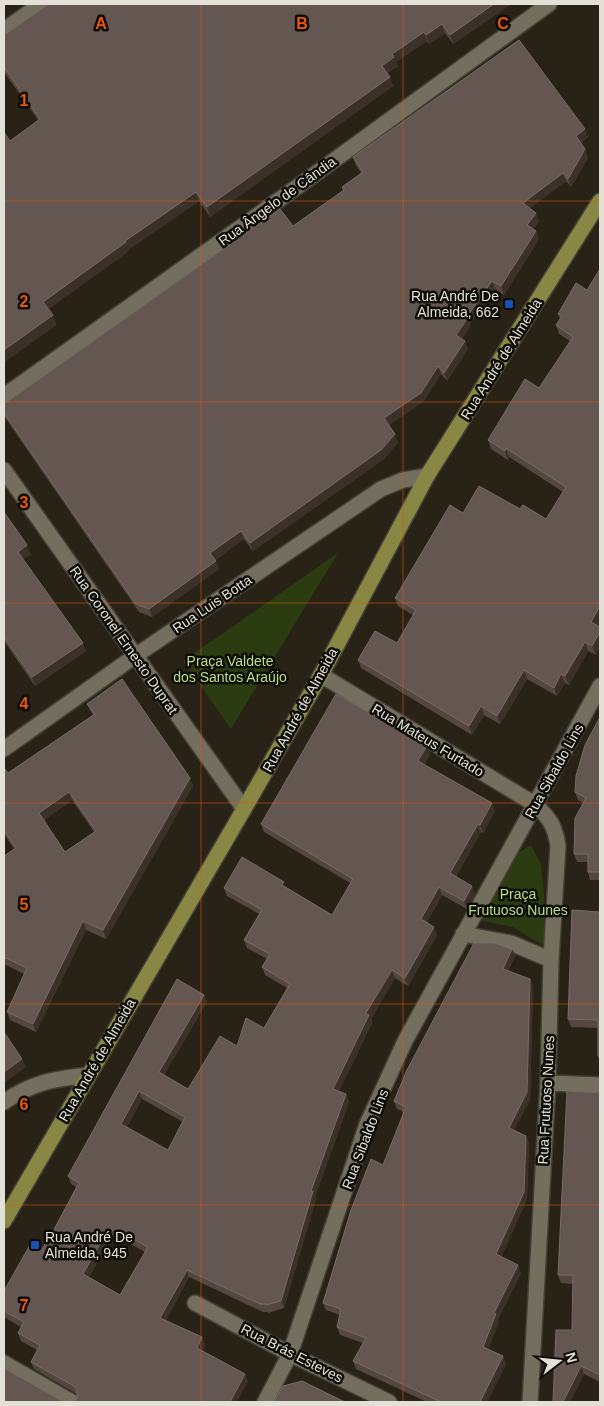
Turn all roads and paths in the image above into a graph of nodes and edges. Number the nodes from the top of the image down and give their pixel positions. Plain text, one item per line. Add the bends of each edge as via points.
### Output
1 (41, 4) edge
2 (549, 4) edge
3 (4, 30) edge
4 (600, 201) edge
5 (4, 396) edge
6 (4, 470) edge
7 (427, 476) junction
8 (135, 656) junction
9 (321, 675) junction
10 (600, 686) edge
11 (4, 749) edge
12 (536, 805) junction
13 (244, 809) junction
14 (463, 934) junction
15 (551, 960) junction
16 (88, 1076) junction
17 (548, 1083) junction
18 (600, 1085) edge
19 (4, 1102) edge
20 (4, 1221) edge
21 (195, 1303) dead end
22 (290, 1354) junction
23 (4, 1363) edge
24 (72, 1402) edge
25 (265, 1402) edge
26 (389, 1402) edge
27 (530, 1402) edge

1 - 3 street
2 - 5 street, Rua Ângelo de Cândia
4 - 7 main road, Rua André de Almeida
6 - 8 street, Rua Coronel Ernesto Duprat
7 - 8 street, Rua Luis Botta via 403,480 381,489
7 - 9 main road, Rua André de Almeida
8 - 11 street, Rua Luis Botta
8 - 13 street, Rua Coronel Ernesto Duprat
9 - 12 street, Rua Mateus Furtado
9 - 13 main road, Rua André de Almeida
10 - 12 street, Rua Sibaldo Lins
12 - 14 street, Rua Sibaldo Lins
12 - 15 street, Rua Frutuoso Nunes via 555,830 558,846
13 - 16 main road, Rua André de Almeida
14 - 15 street via 511,943
14 - 22 street, Rua Sibaldo Lins via 405,1041 367,1124
15 - 17 street, Rua Frutuoso Nunes
16 - 19 street via 54,1079 19,1092
16 - 20 main road, Rua André de Almeida
17 - 18 street
17 - 27 street, Rua Frutuoso Nunes
21 - 22 street, Rua Brás Esteves
22 - 25 street, Rua Sibaldo Lins
22 - 26 street, Rua Brás Esteves
23 - 24 street

